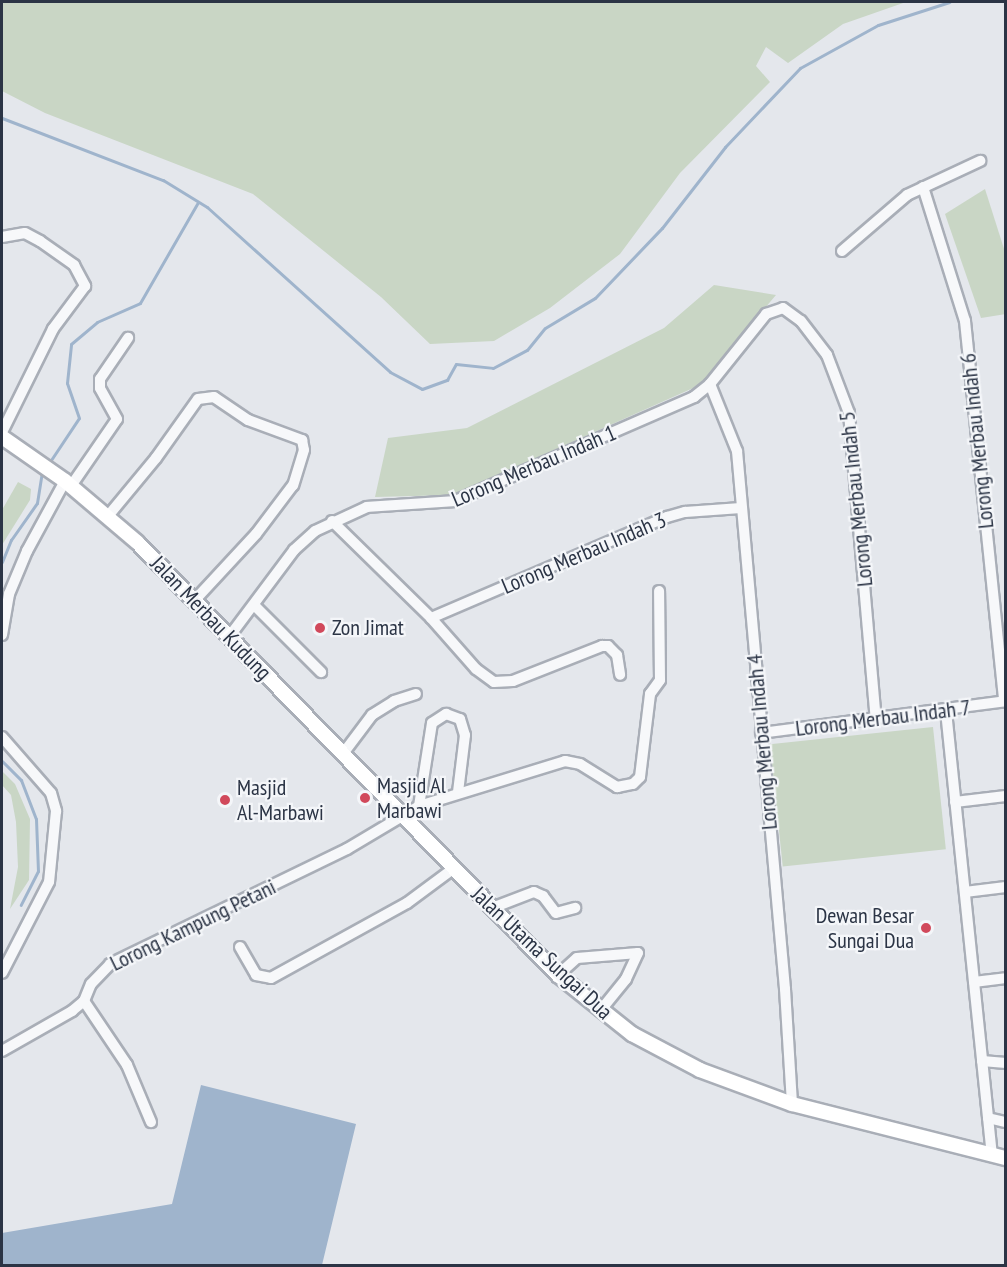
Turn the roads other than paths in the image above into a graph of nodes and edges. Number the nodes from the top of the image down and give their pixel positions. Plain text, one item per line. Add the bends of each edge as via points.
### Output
1 (980, 161) dead end
2 (923, 187) junction
3 (2, 237) edge
4 (842, 251) dead end
5 (776, 308) joint
6 (128, 338) dead end
7 (710, 384) junction
8 (2, 432) edge
9 (2, 437) edge
10 (68, 484) junction
11 (741, 508) junction
12 (108, 516) junction
13 (332, 521) junction
14 (659, 591) dead end
15 (194, 601) junction
16 (254, 605) junction
17 (431, 618) junction
18 (2, 635) edge
19 (229, 637) junction
20 (321, 672) dead end
21 (620, 675) dead end
22 (417, 694) dead end
23 (1005, 701) edge
24 (946, 711) junction
25 (876, 719) junction
26 (761, 733) junction
27 (2, 737) edge
28 (342, 755) junction
29 (458, 792) junction
30 (1005, 796) edge
31 (955, 802) junction
32 (419, 806) junction
33 (403, 819) junction
34 (453, 869) junction
35 (1005, 887) edge
36 (965, 892) junction
37 (492, 908) junction
38 (575, 908) dead end
39 (240, 947) dead end
40 (2, 973) edge
41 (558, 975) junction
42 (1005, 978) edge
43 (974, 981) junction
44 (84, 1001) junction
45 (600, 1011) junction
46 (3, 1049) edge
47 (982, 1061) junction
48 (1005, 1063) edge
49 (792, 1104) junction
50 (988, 1118) junction
51 (151, 1122) dead end
52 (1005, 1122) edge
53 (999, 1156) edge

1 - 2 street
2 - 4 street via 907,195
2 - 23 street, Lorong Merbau Indah 6 via 965,321
3 - 8 street via 25,233 40,241 74,265 86,286 53,328
5 - 7 street, Lorong Merbau Indah 1 via 766,314
5 - 25 street, Lorong Merbau Indah 5 via 791,311 827,355 847,402
6 - 10 street via 100,379 100,388 117,419
7 - 11 street, Lorong Merbau Indah 4 via 737,451
7 - 13 street, Lorong Merbau Indah 1 via 694,397 455,501 378,506
9 - 10 main road, Jalan Merbau Kudung
10 - 12 main road, Jalan Merbau Kudung
10 - 18 street via 27,551 9,594
11 - 17 street, Lorong Merbau Indah 3 via 667,517
11 - 26 street, Lorong Merbau Indah 4
12 - 15 main road, Jalan Merbau Kudung
12 - 15 street via 198,399 214,397 248,420 302,441 304,450 293,485 256,534
13 - 16 street, Lorong Merbau Indah 1 via 294,550
13 - 17 street
14 - 29 street, Lorong Kampung Petani via 660,680 650,694 640,777 633,784 617,787 580,764 565,761
15 - 19 main road, Jalan Merbau Kudung
16 - 19 street, Lorong Merbau Indah 1
16 - 20 street
17 - 21 street via 476,669 494,682 513,681 602,646 608,646 616,655
19 - 28 main road, Jalan Merbau Kudung
22 - 28 street via 394,701 372,715
23 - 24 street, Lorong Merbau Indah 7
24 - 25 street, Lorong Merbau Indah 7
24 - 31 street
25 - 26 street, Lorong Merbau Indah 7
26 - 49 street, Lorong Merbau Indah 4
27 - 40 street via 51,794 56,811 50,882
28 - 33 main road, Jalan Merbau Kudung
29 - 32 street, Lorong Kampung Petani
29 - 32 street via 465,735 460,719 446,714 432,723
30 - 31 street
31 - 36 street
32 - 33 street, Lorong Kampung Petani
33 - 34 main road, Jalan Utama Sungai Dua
33 - 44 street, Lorong Kampung Petani via 100,971
34 - 37 main road, Jalan Utama Sungai Dua
34 - 39 street via 407,903 271,978 256,975
35 - 36 street
36 - 43 street
37 - 38 street via 534,892 543,896 556,913
37 - 41 main road, Jalan Utama Sungai Dua
41 - 45 main road, Jalan Utama Sungai Dua
41 - 45 street via 577,958 638,953 626,979
42 - 43 street
43 - 47 street
44 - 46 street
44 - 51 street via 127,1065
45 - 49 main road, Jalan Utama Sungai Dua via 663,1052
47 - 48 street
47 - 50 street
49 - 53 main road, Jalan Utama Sungai Dua
50 - 52 street
50 - 53 street

